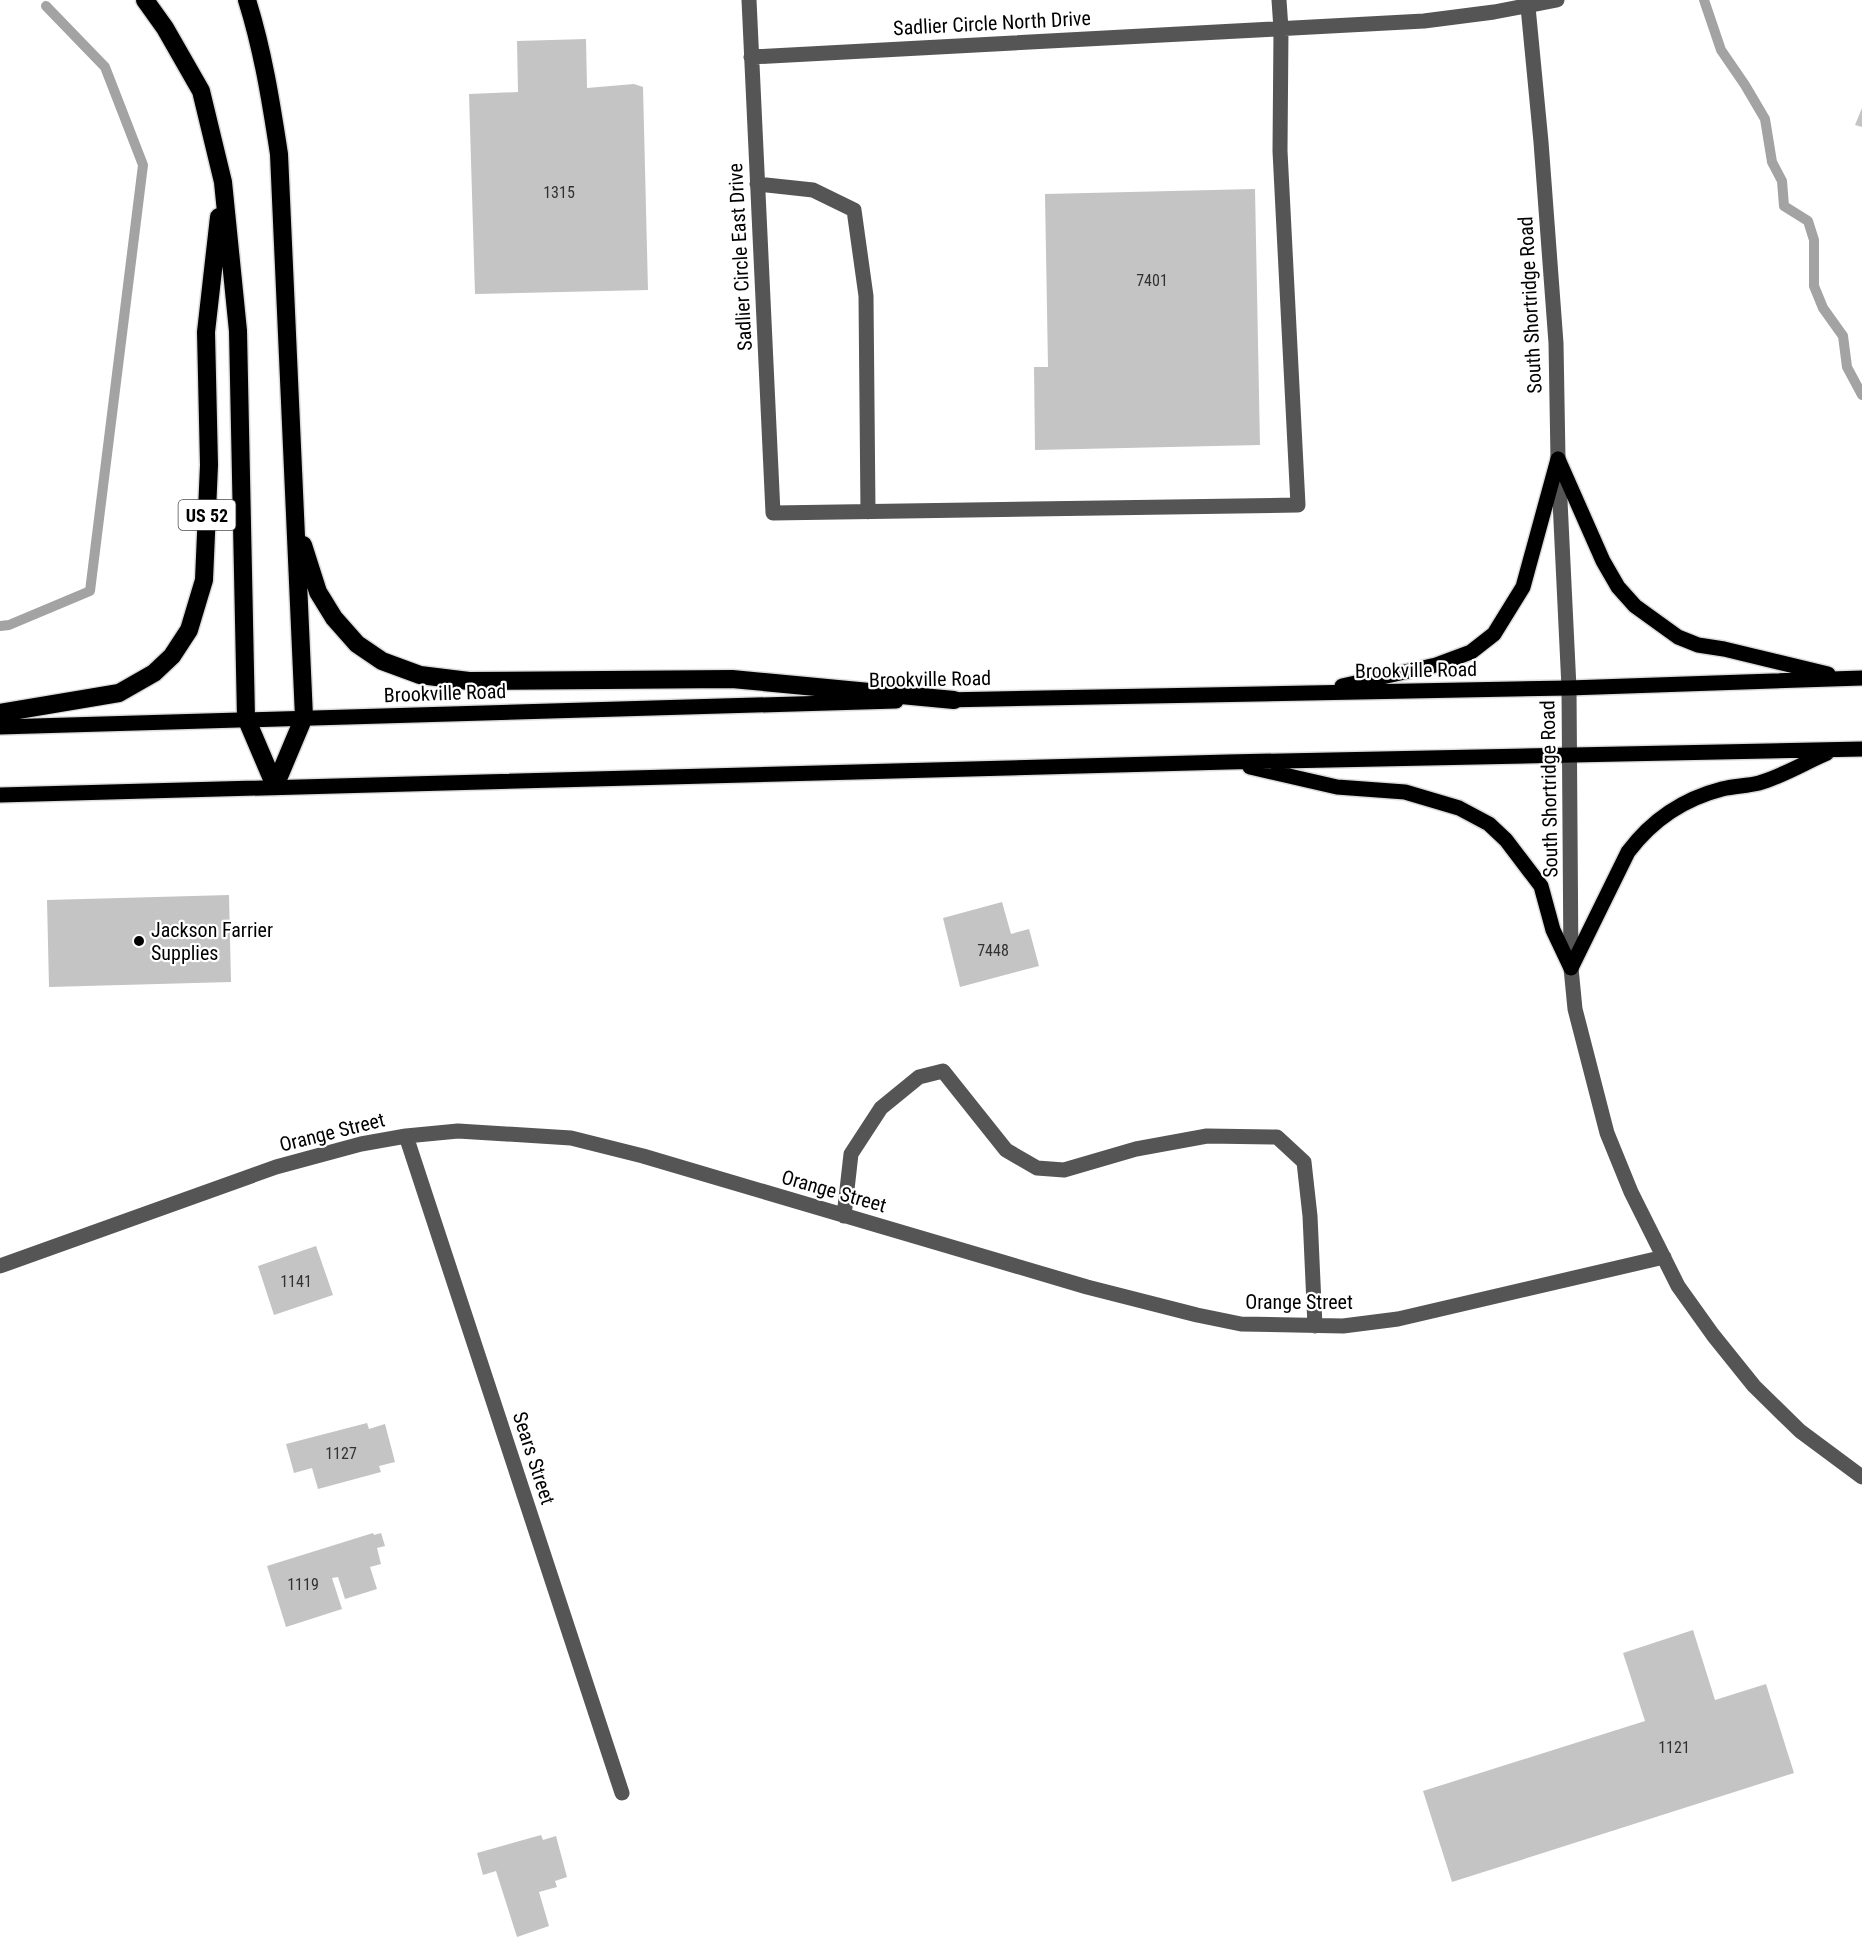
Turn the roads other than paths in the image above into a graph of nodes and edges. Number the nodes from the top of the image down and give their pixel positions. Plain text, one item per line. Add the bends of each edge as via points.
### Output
1 (145, 0) edge
2 (247, 0) edge
3 (749, 0) edge
4 (1279, 0) edge
5 (1557, 0) edge
6 (1528, 7) junction
7 (1281, 28) junction
8 (751, 57) junction
9 (223, 182) junction
10 (757, 184) junction
11 (1558, 459) junction
12 (868, 512) junction
13 (295, 520) junction
14 (1855, 678) edge
15 (1569, 688) junction
16 (1310, 693) junction
17 (954, 700) junction
18 (0, 713) edge
19 (304, 717) junction
20 (246, 718) junction
21 (0, 727) edge
22 (1862, 748) edge
23 (1834, 750) junction
24 (1570, 754) junction
25 (1228, 762) junction
26 (275, 786) junction
27 (0, 795) edge
28 (1571, 968) junction
29 (406, 1136) junction
30 (844, 1216) junction
31 (1664, 1257) junction
32 (0, 1266) edge
33 (1315, 1326) junction
34 (1862, 1477) edge
35 (622, 1794) dead end

1 - 9 highway, US 52 via 201,91
2 - 13 highway via 268,82 279,154
3 - 8 street, Sadlier Circle East Drive
4 - 7 street
5 - 6 street, Sadlier Circle North Drive
6 - 7 street, Sadlier Circle North Drive via 1424,21
6 - 11 street, South Shortridge Road via 1556,344
7 - 8 street, Sadlier Circle North Drive
7 - 12 street via 1280,151 1298,505
8 - 10 street, Sadlier Circle East Drive
9 - 18 highway, US 52 via 206,332 209,465 204,580 189,630 172,656 154,673 119,693
9 - 20 highway via 238,331
10 - 12 street via 813,190 854,210 866,296
10 - 12 street, Sadlier Circle East Drive via 773,513
11 - 14 main road via 1618,587 1656,623 1698,645
11 - 15 street, South Shortridge Road
11 - 16 main road via 1523,587 1494,634 1471,652 1436,665
13 - 17 highway via 318,592 334,618 357,644 382,661 420,675 469,681 732,679
13 - 19 highway
14 - 15 main road, Brookville Road
15 - 16 main road, Brookville Road
15 - 24 street, South Shortridge Road
16 - 17 main road, Brookville Road
17 - 19 main road, Brookville Road
19 - 20 main road, Brookville Road
19 - 26 highway
20 - 21 main road, Brookville Road
20 - 26 highway
22 - 23 main road
23 - 24 main road
23 - 28 main road via 1761,782 1690,800 1660,817 1628,852
24 - 25 main road
24 - 28 street, South Shortridge Road
25 - 26 main road
25 - 28 main road via 1337,787 1413,794 1459,808 1489,824 1541,886 1552,930
26 - 27 main road
28 - 31 street, South Shortridge Road via 1575,1010 1607,1133
29 - 30 street, Orange Street via 458,1131 571,1138
29 - 32 street, Orange Street via 276,1167
29 - 35 street, Sears Street
30 - 33 street, Orange Street via 1187,1313 1241,1324
30 - 33 street via 851,1154 881,1108 919,1077 943,1071 1006,1150 1037,1168 1064,1170 1136,1149 1207,1136 1277,1137 1304,1162
31 - 33 street, Orange Street via 1398,1319
31 - 34 street, South Shortridge Road via 1678,1286 1754,1386 1800,1431

